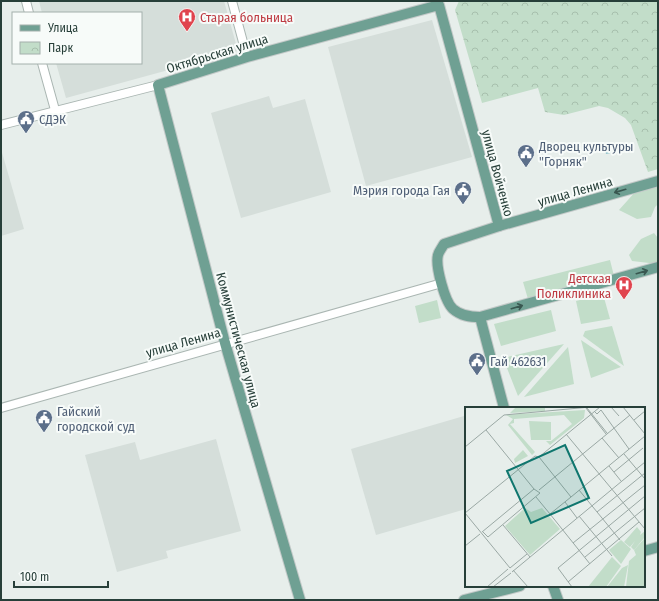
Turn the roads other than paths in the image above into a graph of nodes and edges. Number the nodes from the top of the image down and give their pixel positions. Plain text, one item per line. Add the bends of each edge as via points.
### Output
1 (26, 1) edge
2 (232, 1) edge
3 (438, 3) edge
4 (29, 12) edge
5 (247, 57) junction
6 (42, 64) edge
7 (158, 84) junction
8 (55, 110) junction
9 (1, 125) edge
10 (658, 181) edge
11 (499, 226) junction
12 (658, 267) edge
13 (442, 283) junction
14 (480, 317) junction
15 (225, 343) junction
16 (504, 407) edge
17 (1, 408) edge
18 (658, 546) edge
19 (645, 551) edge
20 (516, 587) edge
21 (553, 587) edge
22 (300, 600) edge
23 (464, 600) edge
24 (558, 600) edge

1 - 4 street
2 - 5 street
3 - 5 main road, Октябрьская улица
3 - 11 main road, улица Войченко
5 - 7 main road, Октябрьская улица
6 - 8 street
7 - 8 street, Октябрьская улица
7 - 15 main road, Коммунистическая улица
8 - 9 street, Октябрьская улица
10 -> 11 main road, улица Ленина
11 - 13 main road, улица Войченко via 444,244 437,260
14 -> 12 main road
13 - 14 main road, улица Войченко via 453,310 468,316
13 - 15 street, улица Ленина
14 - 16 main road
15 - 17 street, улица Ленина
15 - 22 main road, Коммунистическая улица
18 - 19 main road
20 - 23 main road
21 - 24 main road

